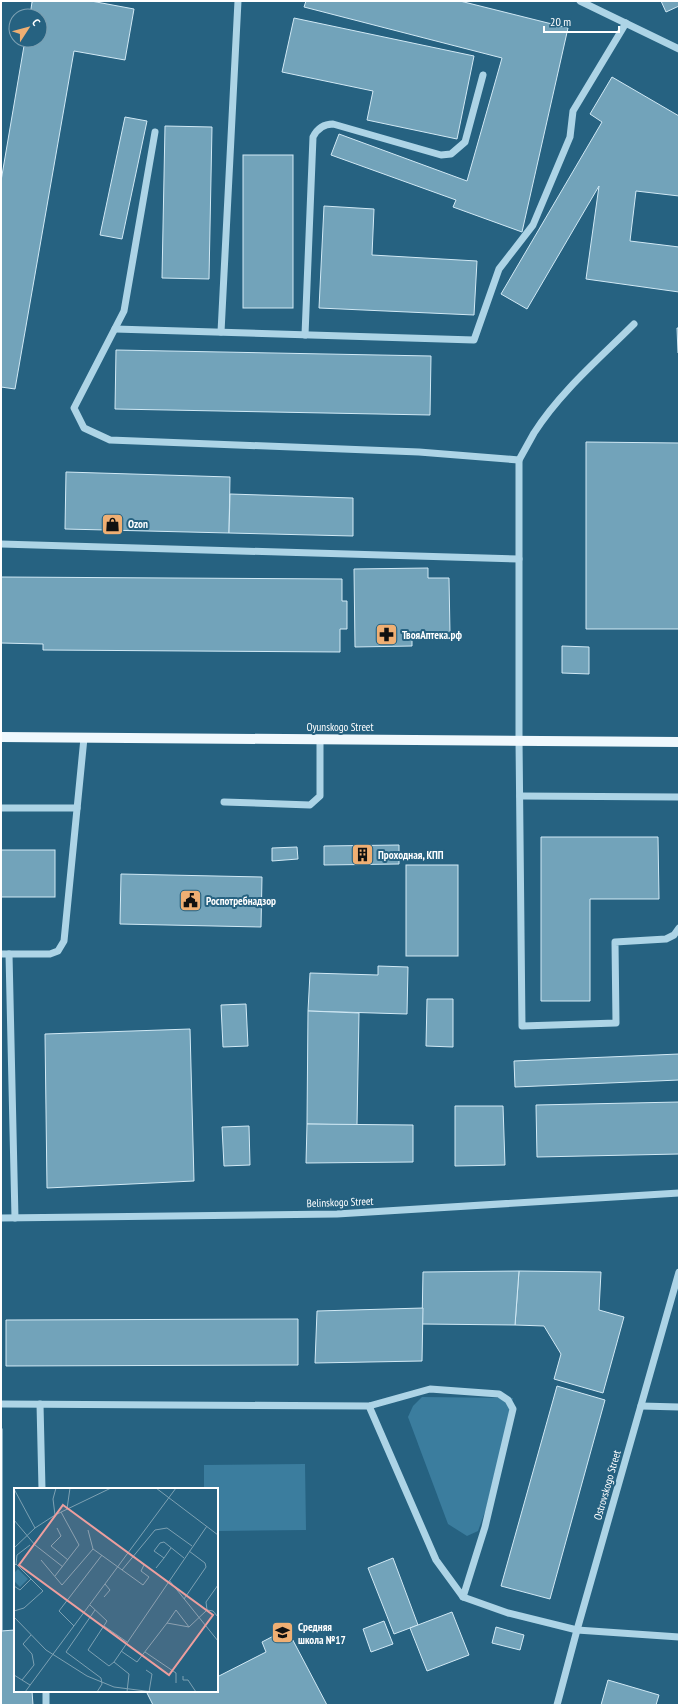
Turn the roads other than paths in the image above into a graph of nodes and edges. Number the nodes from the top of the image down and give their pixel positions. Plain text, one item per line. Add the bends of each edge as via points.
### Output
1 (238, 1) edge
2 (580, 1) edge
3 (626, 23) junction
4 (679, 49) edge
5 (483, 75) dead end
6 (155, 132) dead end
7 (634, 324) dead end
8 (115, 329) junction
9 (221, 332) junction
10 (305, 335) junction
11 (519, 460) junction
12 (1, 544) edge
13 (519, 559) junction
14 (1, 737) edge
15 (84, 738) junction
16 (320, 739) junction
17 (519, 740) junction
18 (679, 742) edge
19 (520, 796) junction
20 (679, 797) edge
21 (224, 802) dead end
22 (1, 808) edge
23 (77, 808) junction
24 (679, 928) edge
25 (1, 954) edge
26 (9, 954) junction
27 (679, 1193) edge
28 (1, 1218) edge
29 (15, 1218) junction
30 (679, 1272) edge
31 (1, 1404) edge
32 (40, 1404) junction
33 (369, 1406) junction
34 (641, 1406) junction
35 (679, 1407) edge
36 (42, 1488) edge
37 (463, 1597) junction
38 (577, 1630) junction
39 (679, 1637) edge
40 (46, 1692) edge
41 (46, 1705) edge
42 (557, 1705) edge

1 - 9 street
2 - 3 street
3 - 4 street
3 - 10 street via 573,111 570,137 533,225 499,269 474,340
5 - 10 street via 465,142 448,155 333,124 315,132
6 - 8 street via 124,311
7 - 11 street via 552,409
8 - 9 street
8 - 11 street via 74,408 84,428 110,440 419,452
9 - 10 street
11 - 13 street
12 - 13 street
13 - 17 street
14 - 15 main road, Oyunskogo Street
15 - 16 main road, Oyunskogo Street
15 - 23 street
16 - 17 main road, Oyunskogo Street
16 - 21 street via 320,796 310,805
17 - 18 main road, Oyunskogo Street
17 - 19 street
19 - 20 street
19 - 24 street via 522,1026 616,1023 615,942 666,939 674,935
22 - 23 street
23 - 26 street via 64,941 58,951 50,954
25 - 26 street
26 - 29 street
27 - 29 street, Belinskogo Street via 337,1214
28 - 29 street, Belinskogo Street
30 - 34 street, Ostrovskogo Street
31 - 32 street
32 - 33 street
32 - 36 street
33 - 37 street via 436,1560
33 - 37 street via 430,1389 499,1394 508,1400 513,1409 485,1527
34 - 35 street
34 - 38 street, Ostrovskogo Street
37 - 38 street via 508,1613
38 - 39 street
38 - 42 street, Ostrovskogo Street
40 - 41 street

